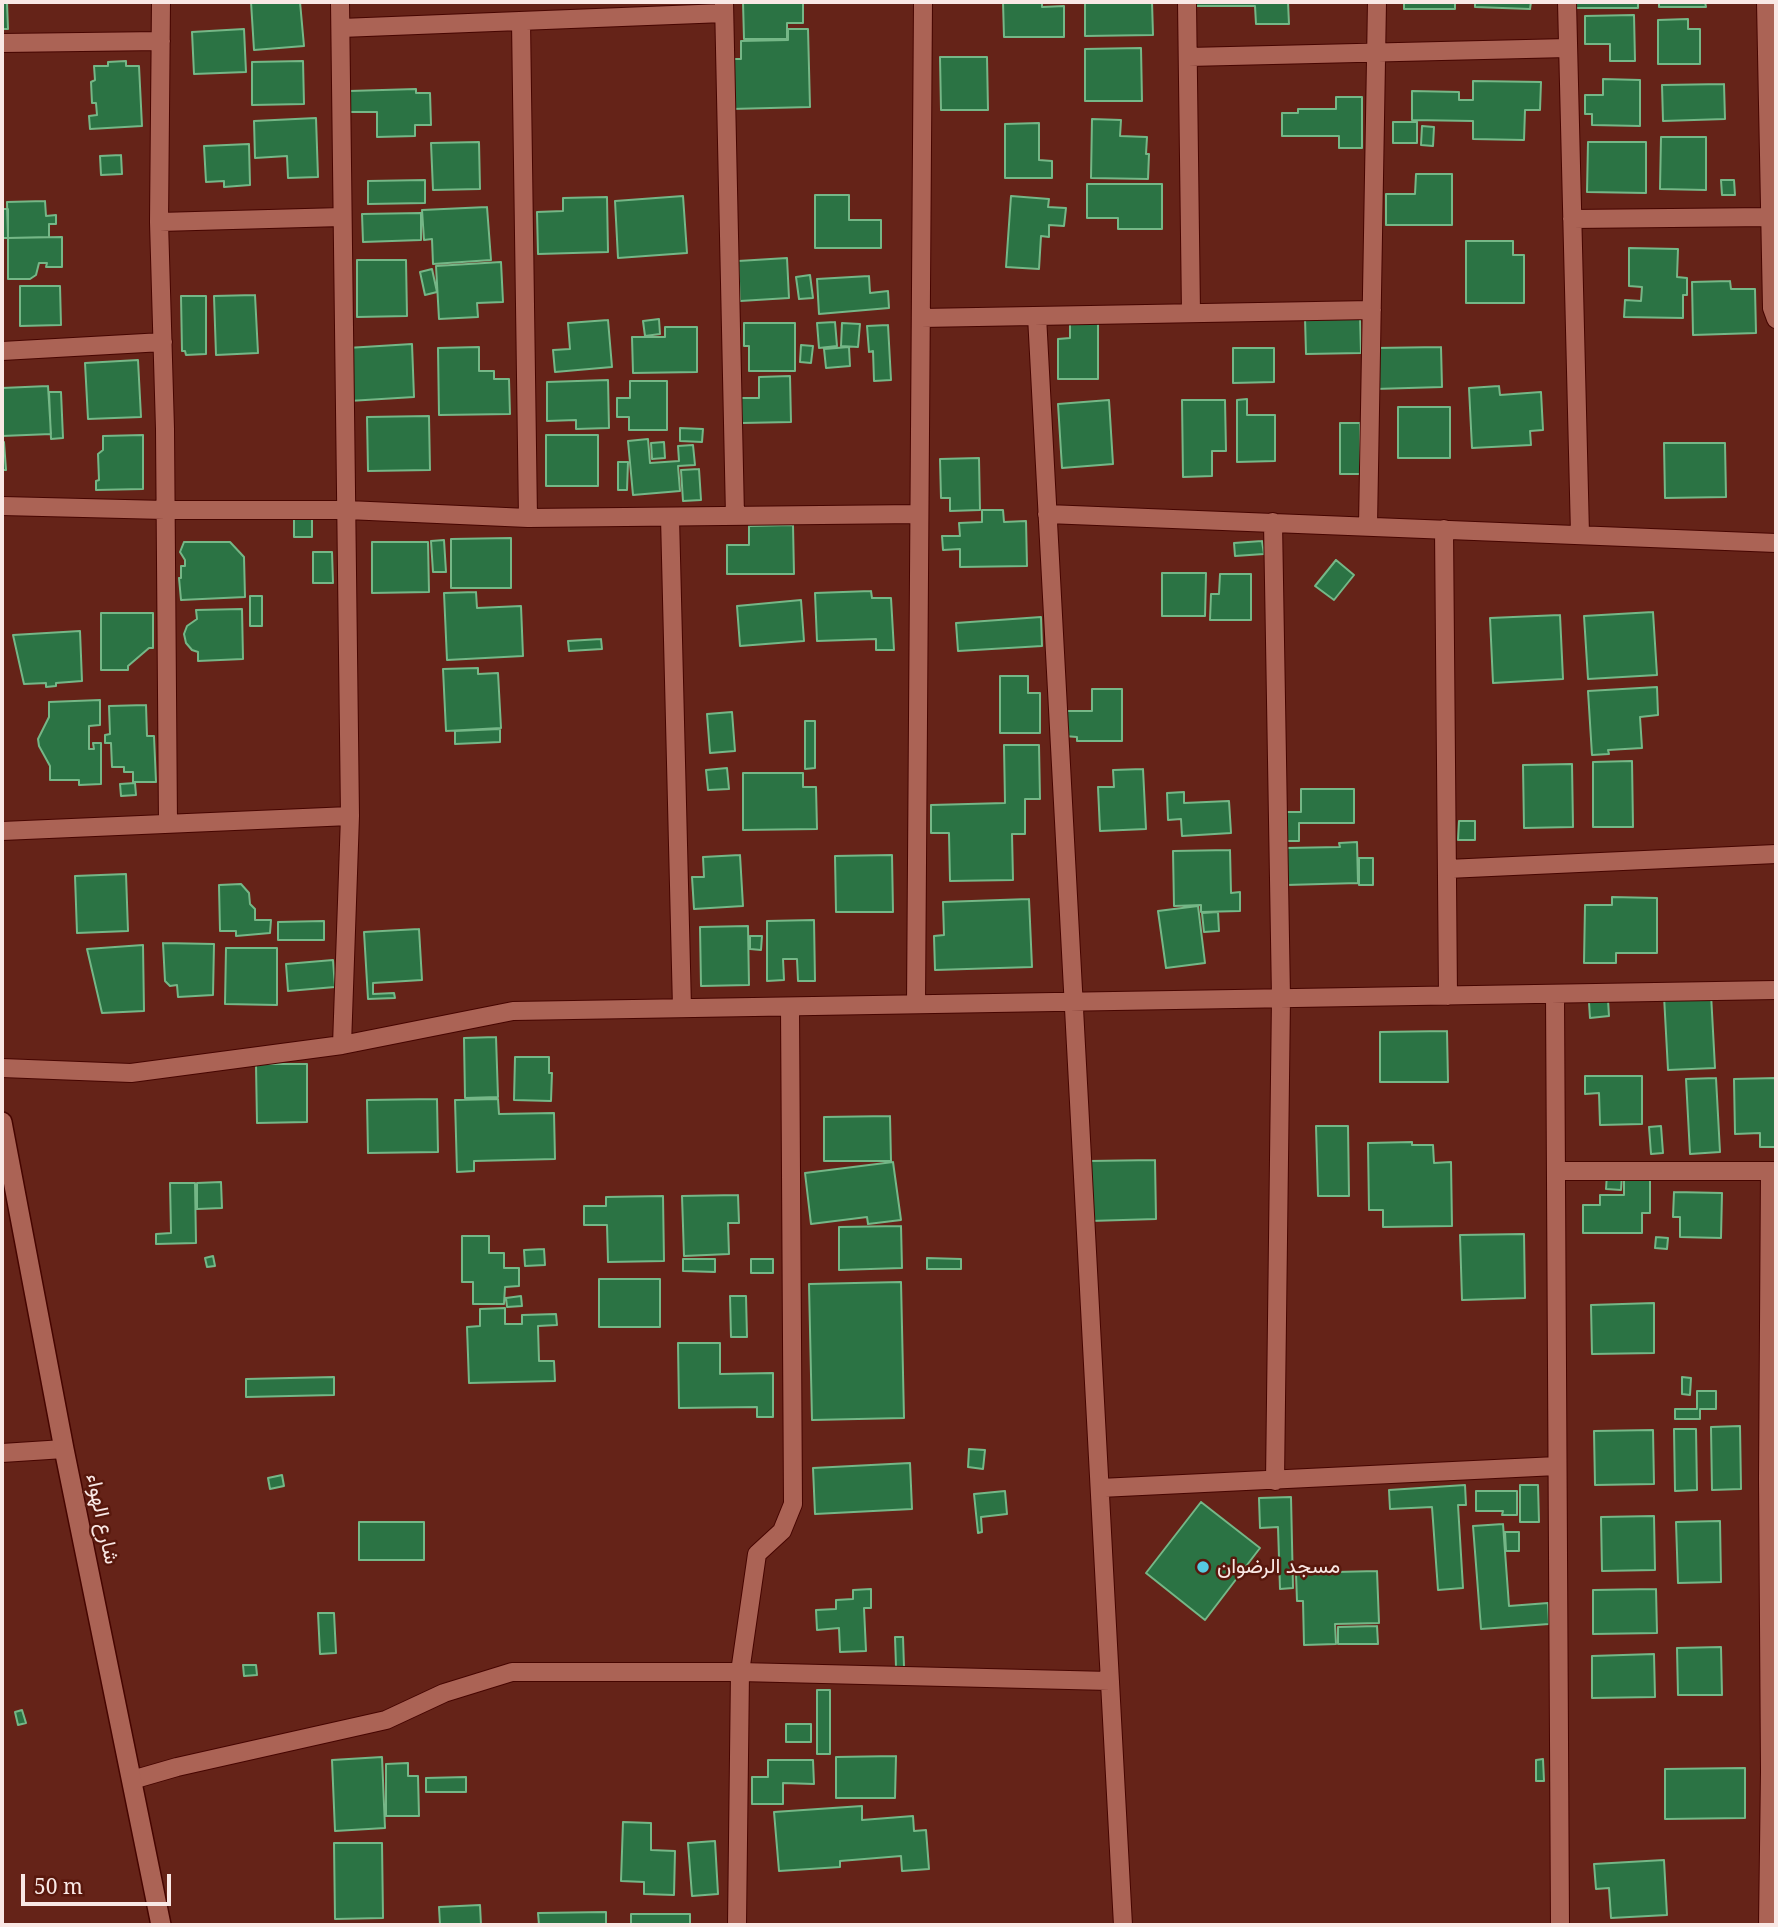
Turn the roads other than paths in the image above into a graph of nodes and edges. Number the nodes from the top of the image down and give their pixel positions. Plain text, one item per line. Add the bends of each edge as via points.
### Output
1 (161, 2) edge
2 (340, 2) edge
3 (923, 2) edge
4 (1187, 2) edge
5 (1377, 2) edge
6 (1567, 2) edge
7 (1766, 2) edge
8 (724, 7) edge
9 (521, 21) junction
10 (341, 28) junction
11 (161, 41) junction
12 (2, 43) edge
13 (1568, 48) junction
14 (1376, 52) junction
15 (1188, 57) junction
16 (342, 216) junction
17 (1770, 217) junction
18 (1572, 219) junction
19 (159, 222) junction
20 (1372, 310) junction
21 (1191, 313) junction
22 (1037, 316) junction
23 (921, 318) junction
24 (1776, 320) edge
25 (163, 342) junction
26 (2, 351) edge
27 (2, 506) edge
28 (165, 510) junction
29 (347, 510) junction
30 (919, 514) junction
31 (1047, 514) junction
32 (734, 516) junction
33 (670, 517) junction
34 (528, 518) junction
35 (1273, 522) junction
36 (1368, 526) junction
37 (1444, 529) junction
38 (1580, 534) junction
39 (1776, 543) edge
40 (350, 816) junction
41 (168, 824) junction
42 (2, 831) edge
43 (1776, 854) edge
44 (1447, 869) junction
45 (1776, 990) edge
46 (1555, 994) junction
47 (1448, 996) junction
48 (1281, 998) junction
49 (1073, 1002) junction
50 (916, 1004) junction
51 (790, 1007) junction
52 (682, 1008) junction
53 (342, 1045) junction
54 (2, 1068) edge
55 (2, 1122) edge
56 (1556, 1171) junction
57 (1773, 1171) edge
58 (64, 1449) junction
59 (2, 1453) edge
60 (1557, 1466) junction
61 (1275, 1481) junction
62 (1100, 1488) junction
63 (1772, 1655) edge
64 (740, 1672) junction
65 (1110, 1681) junction
66 (132, 1780) junction
67 (162, 1925) edge
68 (737, 1925) edge
69 (1124, 1925) edge
70 (1560, 1925) edge
71 (1768, 1925) edge

1 - 11 street
2 - 10 street
3 - 23 street
4 - 15 street
5 - 14 street
6 - 13 street
7 - 17 street
8 - 9 street
8 - 32 street
9 - 10 street
9 - 34 street
10 - 16 street
11 - 12 street
11 - 19 street
13 - 14 street
13 - 18 street
14 - 15 street
14 - 20 street
15 - 21 street
16 - 19 street
16 - 29 street
17 - 18 street
17 - 24 street
18 - 38 street
19 - 25 street
20 - 21 street
20 - 36 street
21 - 22 street
22 - 23 street
22 - 31 street
23 - 30 street
25 - 26 street
25 - 28 street
27 - 28 street
28 - 29 street
28 - 41 street
29 - 34 street
29 - 40 street
30 - 32 street
30 - 50 street
31 - 35 street
31 - 49 street
32 - 33 street
33 - 34 street
33 - 52 street
35 - 36 street
35 - 48 street
36 - 37 street
37 - 38 street
37 - 44 street
38 - 39 street
40 - 41 street
40 - 53 street
41 - 42 street
43 - 44 street
44 - 47 street
45 - 46 street
46 - 47 street
46 - 56 street
47 - 48 street
48 - 49 street
48 - 61 street
49 - 50 street
49 - 62 street
50 - 51 street
51 - 52 street
51 - 64 street via 793,1504 782,1531 757,1555
52 - 53 street via 513,1011
53 - 54 street via 131,1073
55 - 58 street, شارع الهواء
56 - 57 street
56 - 60 street
57 - 63 street
58 - 59 street
58 - 66 street, شارع الهواء
60 - 61 street
60 - 70 street
61 - 62 street
62 - 65 street
63 - 71 street
64 - 65 street
64 - 66 street via 512,1672 444,1693 386,1720
64 - 68 street
65 - 69 street
66 - 67 street, شارع الهواء

